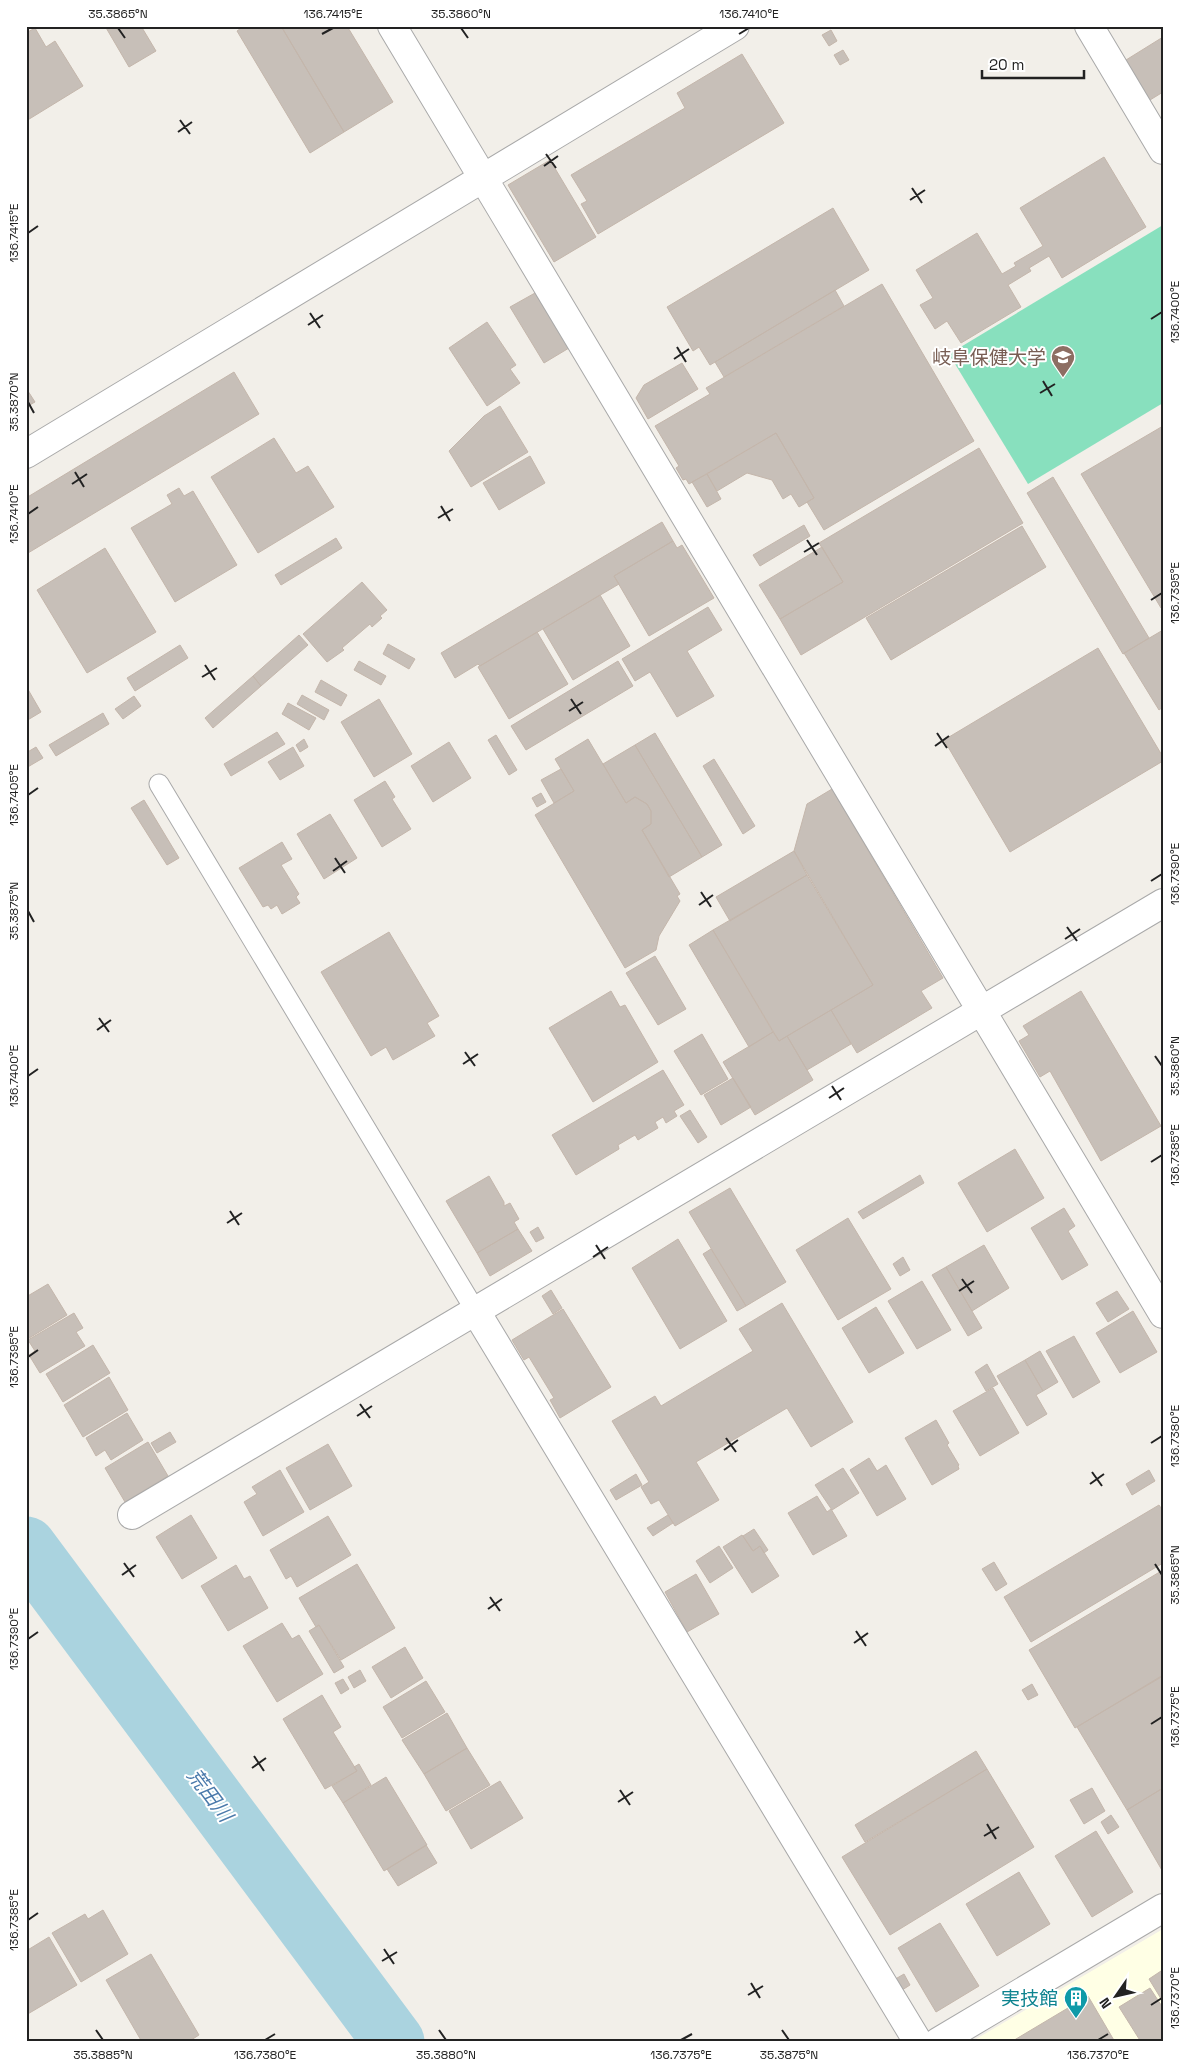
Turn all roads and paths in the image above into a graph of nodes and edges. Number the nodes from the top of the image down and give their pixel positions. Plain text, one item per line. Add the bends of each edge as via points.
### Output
1 (392, 26) edge
2 (735, 26) edge
3 (1089, 26) edge
4 (1163, 150) edge
5 (483, 178) junction
6 (26, 454) edge
7 (159, 784) dead end
8 (1163, 903) edge
9 (982, 1011) junction
10 (475, 1310) junction
11 (1163, 1314) edge
12 (132, 1515) dead end
13 (1163, 1908) edge
14 (918, 2042) edge
15 (938, 2042) edge

1 - 5 street
2 - 5 street
3 - 4 street
5 - 6 street
5 - 9 street
7 - 10 lane
8 - 9 street
9 - 10 street
9 - 11 street
10 - 12 street
10 - 14 street
13 - 15 street

